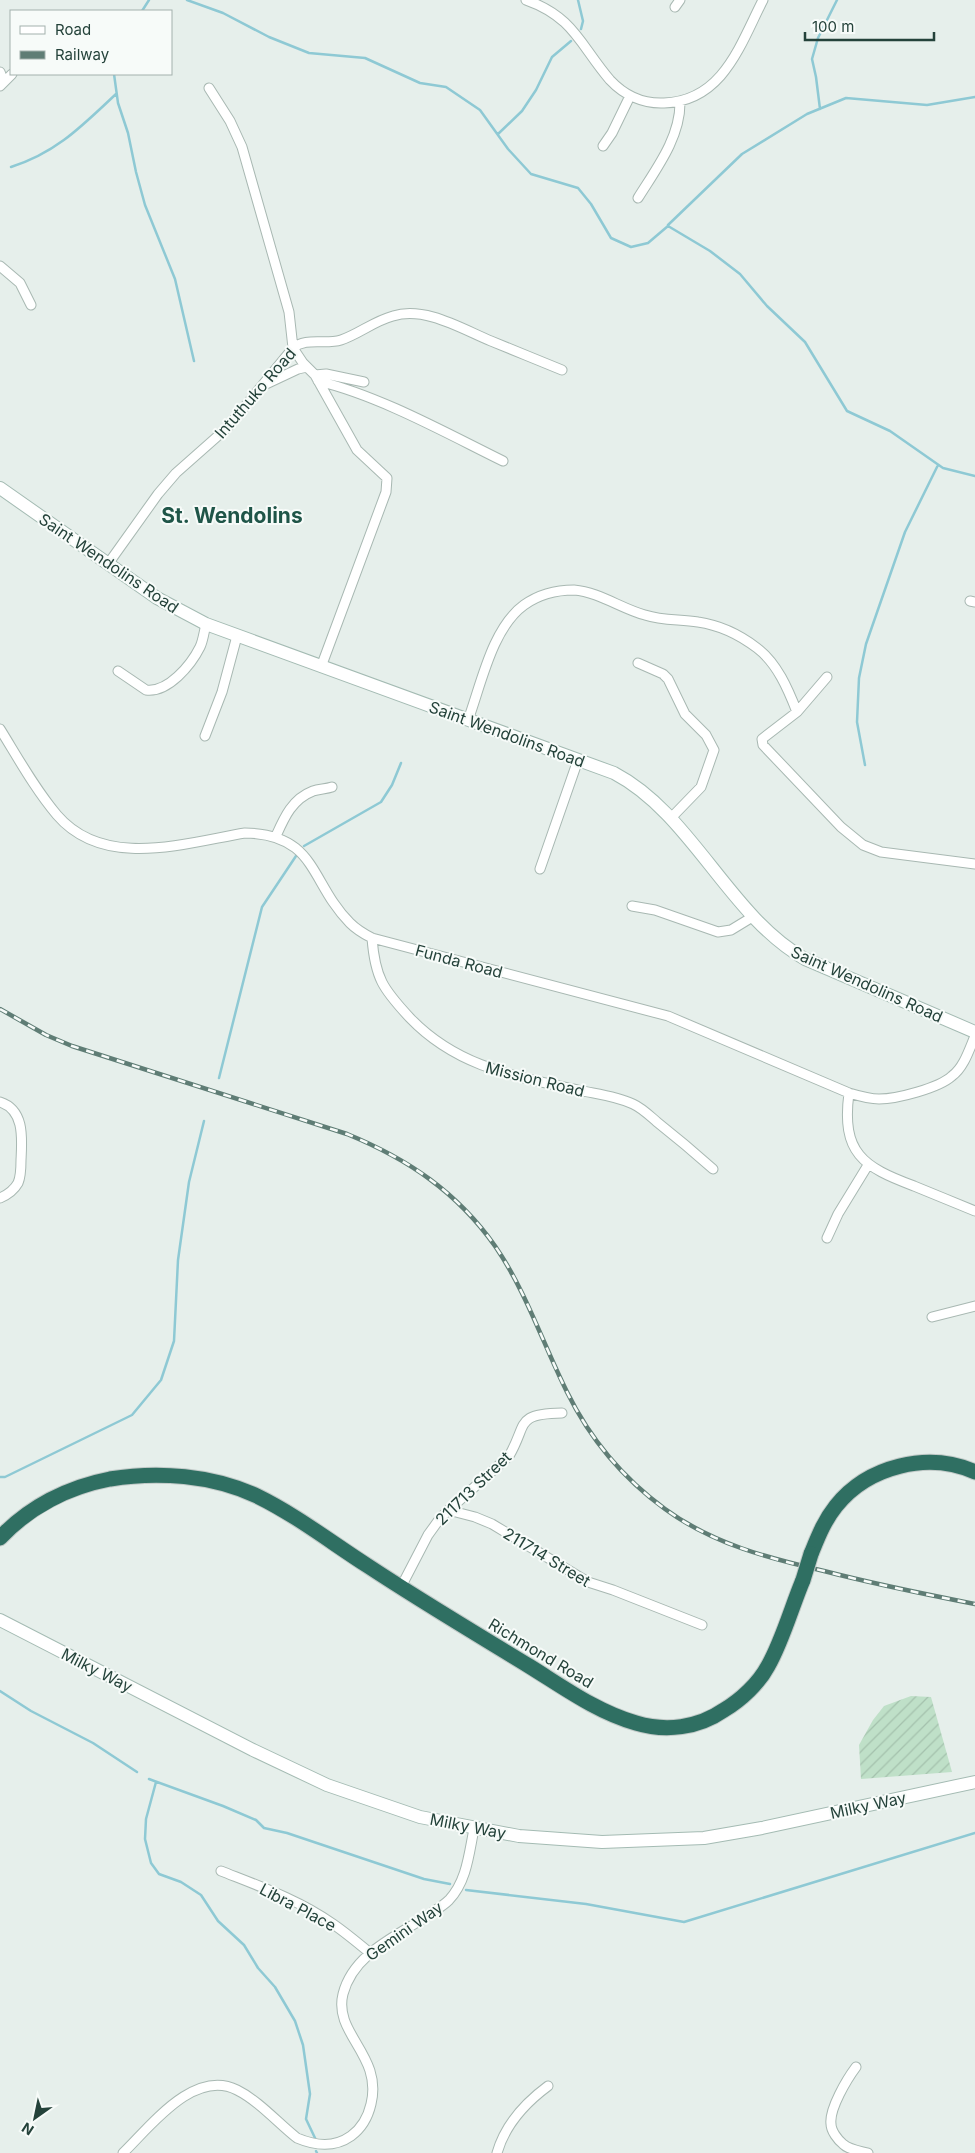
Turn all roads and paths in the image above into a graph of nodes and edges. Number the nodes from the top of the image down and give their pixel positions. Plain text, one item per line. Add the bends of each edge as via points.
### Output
1 (526, 0) edge
2 (763, 0) edge
3 (0, 72) edge
4 (11, 75) edge
5 (2, 84) edge
6 (209, 88) dead end
7 (630, 96) junction
8 (680, 103) junction
9 (603, 146) dead end
10 (638, 198) dead end
11 (0, 266) edge
12 (31, 304) dead end
13 (293, 348) junction
14 (308, 368) junction
15 (562, 370) dead end
16 (317, 378) junction
17 (364, 382) dead end
18 (264, 386) junction
19 (503, 461) dead end
20 (0, 488) edge
21 (108, 564) junction
22 (206, 624) junction
23 (237, 636) junction
24 (638, 663) dead end
25 (321, 667) junction
26 (118, 671) dead end
27 (827, 677) dead end
28 (797, 712) junction
29 (468, 720) junction
30 (0, 729) edge
31 (205, 736) dead end
32 (578, 760) junction
33 (332, 787) dead end
34 (670, 819) junction
35 (276, 836) junction
36 (975, 864) edge
37 (540, 869) dead end
38 (632, 906) dead end
39 (754, 916) junction
40 (372, 938) junction
41 (975, 1032) edge
42 (975, 1036) edge
43 (849, 1093) junction
44 (0, 1102) edge
45 (868, 1165) junction
46 (713, 1169) dead end
47 (0, 1198) edge
48 (975, 1211) edge
49 (827, 1238) dead end
50 (975, 1306) edge
51 (932, 1317) dead end
52 (562, 1413) dead end
53 (975, 1472) edge
54 (448, 1510) junction
55 (0, 1538) edge
56 (401, 1588) junction
57 (0, 1620) edge
58 (702, 1625) dead end
59 (975, 1782) edge
60 (474, 1829) junction
61 (221, 1871) dead end
62 (370, 1953) junction
63 (856, 2068) dead end
64 (548, 2086) dead end
65 (123, 2153) edge
66 (497, 2153) edge
67 (868, 2153) edge

1 - 7 street via 548,9 563,20 610,79
2 - 8 street via 718,81 694,98
3 - 5 street
4 - 5 street
6 - 13 street via 242,146 289,312
7 - 8 street via 656,103
7 - 9 street
8 - 10 street via 675,133
11 - 12 street via 20,284
13 - 14 street
13 - 15 street, Intuthuko Road via 305,342 342,340 385,319 408,313 440,320
13 - 18 street, Intuthuko Road
14 - 16 street
14 - 18 street via 298,369
16 - 17 street via 326,374
16 - 19 street via 425,422
16 - 25 street via 357,450 387,478
18 - 21 street, Intuthuko Road via 219,436 176,473
20 - 21 street, Saint Wendolins Road
21 - 22 street, Saint Wendolins Road via 157,598
22 - 23 street, Saint Wendolins Road
22 - 26 street via 202,642 194,656 162,688 146,690
23 - 25 street, Saint Wendolins Road
23 - 31 street via 222,692
24 - 34 street via 668,679 685,714 706,735 714,750 701,787
25 - 29 street, Saint Wendolins Road
27 - 28 street
28 - 29 street via 780,676 758,648 740,637 709,624 643,615 582,591 551,592 512,615 502,629
28 - 36 street via 765,736 762,742 841,827 863,844 881,852
29 - 32 street, Saint Wendolins Road
30 - 35 street, Funda Road via 58,816 93,840 128,849 178,845 246,833
32 - 34 street, Saint Wendolins Road via 631,782
32 - 37 street
33 - 35 street via 301,798 287,813
34 - 39 street, Saint Wendolins Road
35 - 40 street, Funda Road via 299,850 341,913
38 - 39 street via 655,910 718,932 731,930
39 - 41 street, Saint Wendolins Road via 772,937 806,959
40 - 43 street, Funda Road via 668,1016
40 - 46 street, Mission Road via 374,961 386,992 438,1044 456,1055 504,1074 635,1105
42 - 43 street, Funda Road via 962,1064 953,1076 941,1083 891,1098 878,1099
43 - 45 street via 850,1137
44 - 47 street via 8,1106 20,1122 22,1140 20,1178 11,1191
45 - 48 street via 886,1176
45 - 49 street
50 - 51 street
52 - 54 street, 211713 Street via 538,1415 525,1422 509,1456
53 - 56 highway, Richmond Road, bridge via 930,1462 908,1464 882,1471 858,1485 837,1505 820,1530 768,1666 737,1701 709,1719 684,1726 666,1728 635,1723 599,1708
54 - 56 street, 211713 Street via 428,1535
54 - 58 street, 211714 Street via 492,1524 588,1582
55 - 56 highway, Richmond Road via 34,1509 62,1493 90,1483 130,1476 189,1477 257,1496
57 - 60 street, Milky Way via 327,1785 397,1810
59 - 60 street, Milky Way via 704,1838 564,1841
60 - 62 street, Gemini Way via 465,1871 449,1900
61 - 62 street, Libra Place via 311,1910
62 - 65 street, Gemini Way via 348,1980 342,2009 344,2020 372,2071 374,2084 371,2108 358,2131 333,2144 309,2143 292,2134 236,2089 206,2086 177,2101
63 - 67 street via 846,2081 830,2124 843,2145
64 - 66 street via 519,2112

